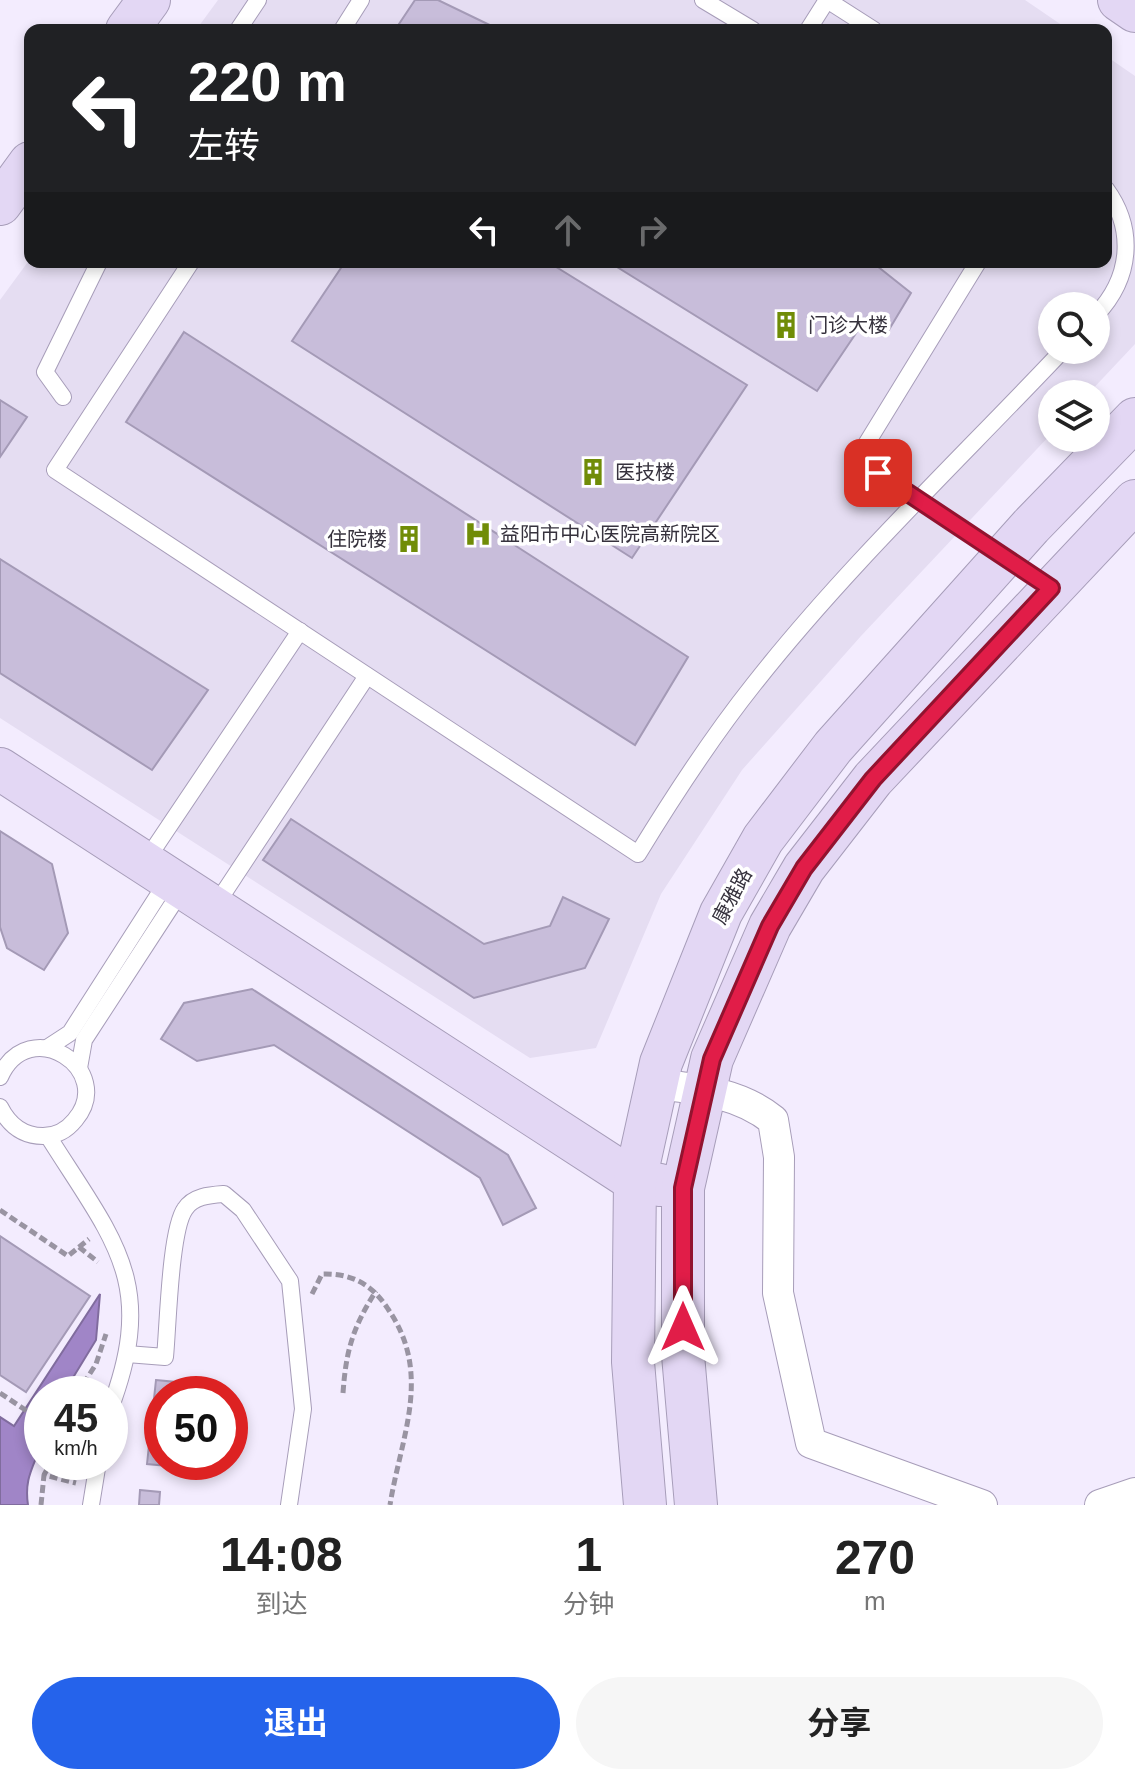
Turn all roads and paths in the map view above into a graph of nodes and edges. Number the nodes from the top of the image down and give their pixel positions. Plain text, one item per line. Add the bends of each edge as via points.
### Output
1 (149, 0) edge
2 (258, 0) edge
3 (361, 0) edge
4 (703, 0) edge
5 (827, 0) edge
6 (1119, 0) edge
7 (1135, 11) edge
8 (131, 24) edge
9 (242, 24) edge
10 (346, 24) edge
11 (743, 24) edge
12 (812, 24) edge
13 (865, 24) edge
14 (24, 171) edge
15 (1112, 195) edge
16 (0, 204) edge
17 (96, 268) edge
18 (187, 268) edge
19 (974, 268) edge
20 (1110, 295) edge
21 (1050, 364) edge
22 (63, 397) dead end
23 (1135, 419) edge
24 (921, 501) junction
25 (1135, 501) edge
26 (1005, 556) junction
27 (1051, 588) junction
28 (300, 631) junction
29 (367, 676) junction
30 (0, 769) edge
31 (178, 884) junction
32 (47, 1048) junction
33 (79, 1068) junction
34 (0, 1077) edge
35 (657, 1084) junction
36 (705, 1090) junction
37 (0, 1107) edge
38 (48, 1136) junction
39 (635, 1181) junction
40 (683, 1188) junction
41 (0, 1210) edge
42 (105, 1226) junction
43 (79, 1247) junction
44 (108, 1269) dead end
45 (376, 1291) junction
46 (108, 1325) dead end
47 (297, 1326) junction
48 (127, 1354) junction
49 (88, 1376) edge
50 (120, 1376) edge
51 (0, 1393) edge
52 (343, 1393) dead end
53 (24, 1409) edge
54 (44, 1480) edge
55 (65, 1480) edge
56 (95, 1480) edge
57 (94, 1487) junction
58 (1135, 1493) edge
59 (41, 1505) edge
60 (91, 1505) edge
61 (289, 1505) edge
62 (390, 1505) edge
63 (645, 1505) edge
64 (696, 1505) edge
65 (982, 1505) edge
66 (1100, 1505) edge

1 - 8 main road
2 - 9 lane
3 - 10 lane
4 - 11 lane
5 - 12 lane
5 - 13 lane
6 - 7 main road
14 - 16 main road
15 - 20 lane via 1134,240 1125,274
17 - 22 lane via 45,372
18 - 28 lane via 55,470
19 - 24 lane via 857,459
21 - 24 lane
23 - 26 main road, 康雅路
24 - 26 lane
24 - 29 lane via 755,682 691,767 638,854
25 - 27 main road
26 - 27 lane
26 - 35 main road, 康雅路 via 833,747 763,839 721,913
27 - 36 main road via 873,779 804,868 770,926 712,1059
28 - 29 lane
28 - 31 lane
29 - 31 lane
30 - 31 main road
31 - 32 lane via 70,1033
31 - 33 lane via 84,1040
31 - 39 main road
32 - 33 lane
32 - 34 lane via 22,1052
33 - 38 lane via 84,1104 71,1125
35 - 36 street
35 - 39 main road, 康雅路
36 - 40 main road
36 - 65 street via 755,1105 773,1120 779,1157 778,1293 811,1443
37 - 38 lane via 23,1133
38 - 42 lane
39 - 40 main road
39 - 63 main road, 康雅路 via 633,1362
40 - 64 main road via 683,1355
41 - 43 path via 68,1256
42 - 43 path
42 - 48 lane via 124,1262 133,1329
43 - 44 path
45 - 47 path via 344,1274 322,1274
45 - 52 path via 356,1322 346,1354
45 - 62 path via 398,1323 412,1363 405,1445
46 - 49 path
47 - 48 lane via 290,1281 243,1210 224,1194 204,1195 185,1209 176,1239 165,1357
47 - 61 lane via 303,1409
48 - 50 lane
51 - 53 path
54 - 59 path
55 - 57 path
56 - 57 lane
57 - 60 lane
58 - 66 street

